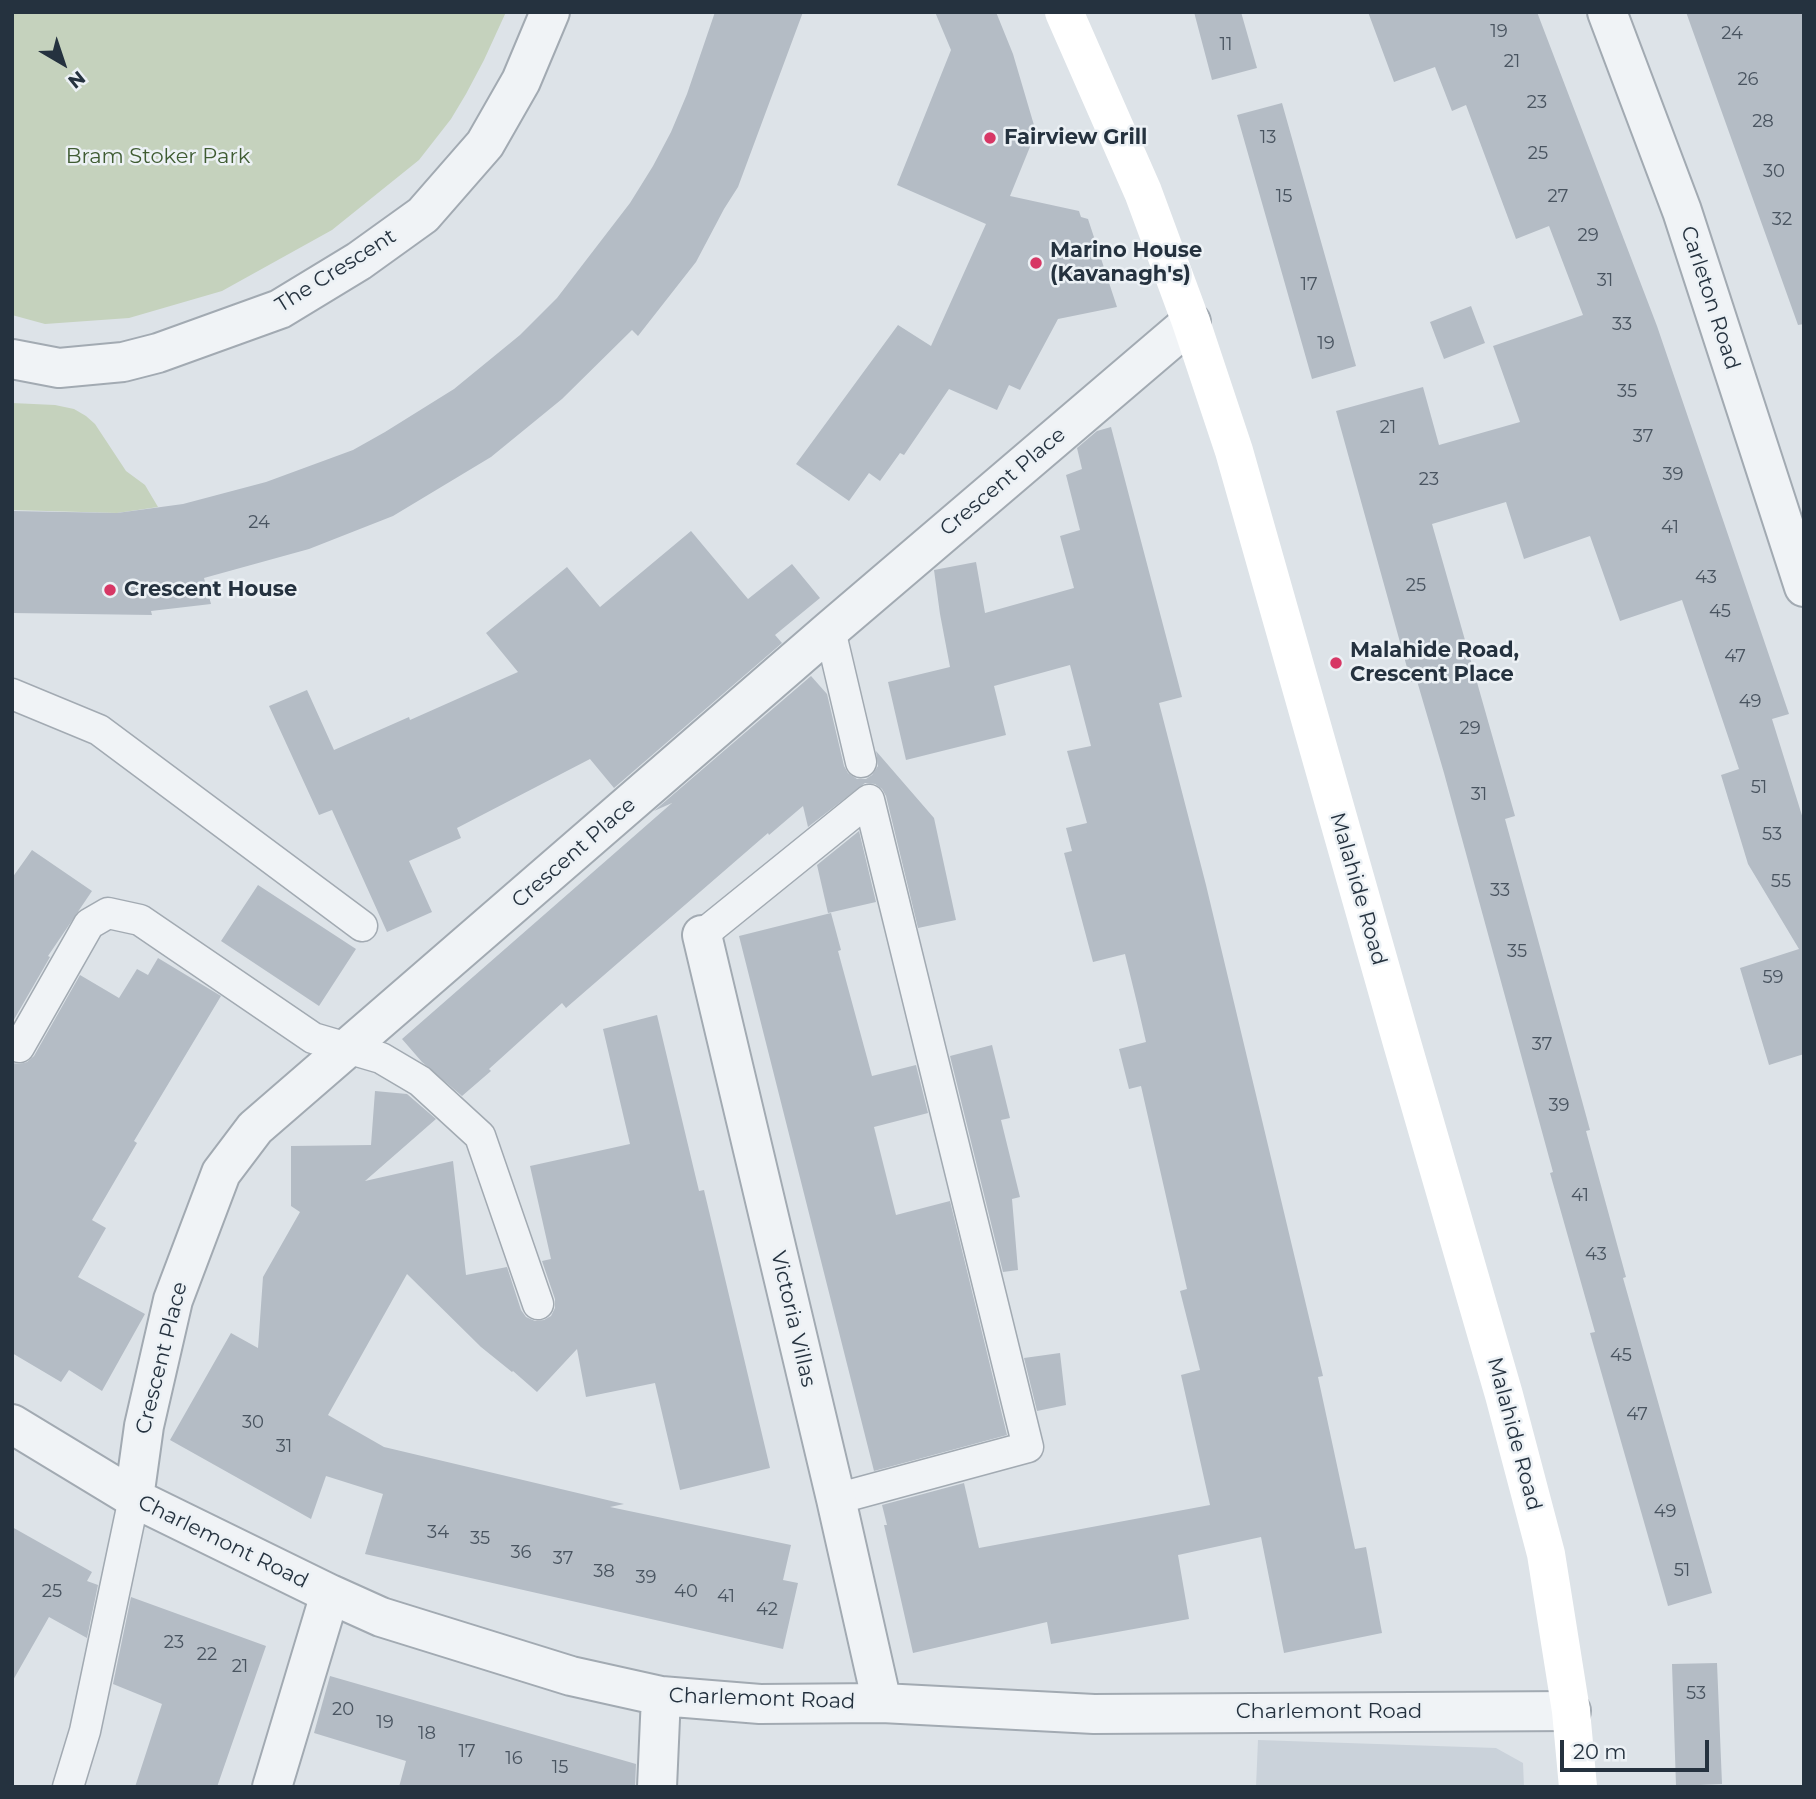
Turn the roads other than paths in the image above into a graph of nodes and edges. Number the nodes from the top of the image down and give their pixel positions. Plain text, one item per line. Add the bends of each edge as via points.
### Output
1 (550, 12) edge
2 (1064, 12) edge
3 (1607, 12) edge
4 (1191, 321) junction
5 (12, 359) edge
6 (1804, 587) edge
7 (830, 630) junction
8 (12, 694) edge
9 (861, 762) dead end
10 (362, 926) dead end
11 (702, 935) joint
12 (19, 1047) dead end
13 (348, 1049) junction
14 (538, 1304) dead end
15 (12, 1423) edge
16 (134, 1498) junction
17 (836, 1499) junction
18 (330, 1594) junction
19 (661, 1696) junction
20 (882, 1703) junction
21 (1571, 1710) junction
22 (68, 1787) edge
23 (272, 1787) edge
24 (657, 1787) edge
25 (1578, 1787) edge

1 - 5 street, The Crescent via 521,81 485,144 423,215 359,261 280,309 158,354 59,368
2 - 4 main road, Malahide Road via 1143,192
3 - 6 street, Carleton Road via 1682,211
4 - 7 street, Crescent Place
4 - 21 main road, Malahide Road via 1234,451 1504,1395 1546,1554
7 - 9 lane
7 - 13 street, Crescent Place
8 - 10 lane via 99,730
11 - 17 street, Victoria Villas
11 - 17 lane via 869,800 1028,1447
12 - 13 lane via 89,924 108,913 140,920 313,1038
13 - 14 lane via 381,1058 420,1081 480,1136
13 - 16 street, Crescent Place via 255,1128 221,1173 173,1300 144,1426
15 - 16 street, Charlemont Road
16 - 18 street, Charlemont Road
16 - 22 lane via 85,1731
17 - 20 street, Victoria Villas
18 - 19 street, Charlemont Road via 381,1617 571,1676
18 - 23 street
19 - 20 street, Charlemont Road via 760,1704
19 - 24 street
20 - 21 street, Charlemont Road via 1094,1714
21 - 25 main road, Malahide Road

